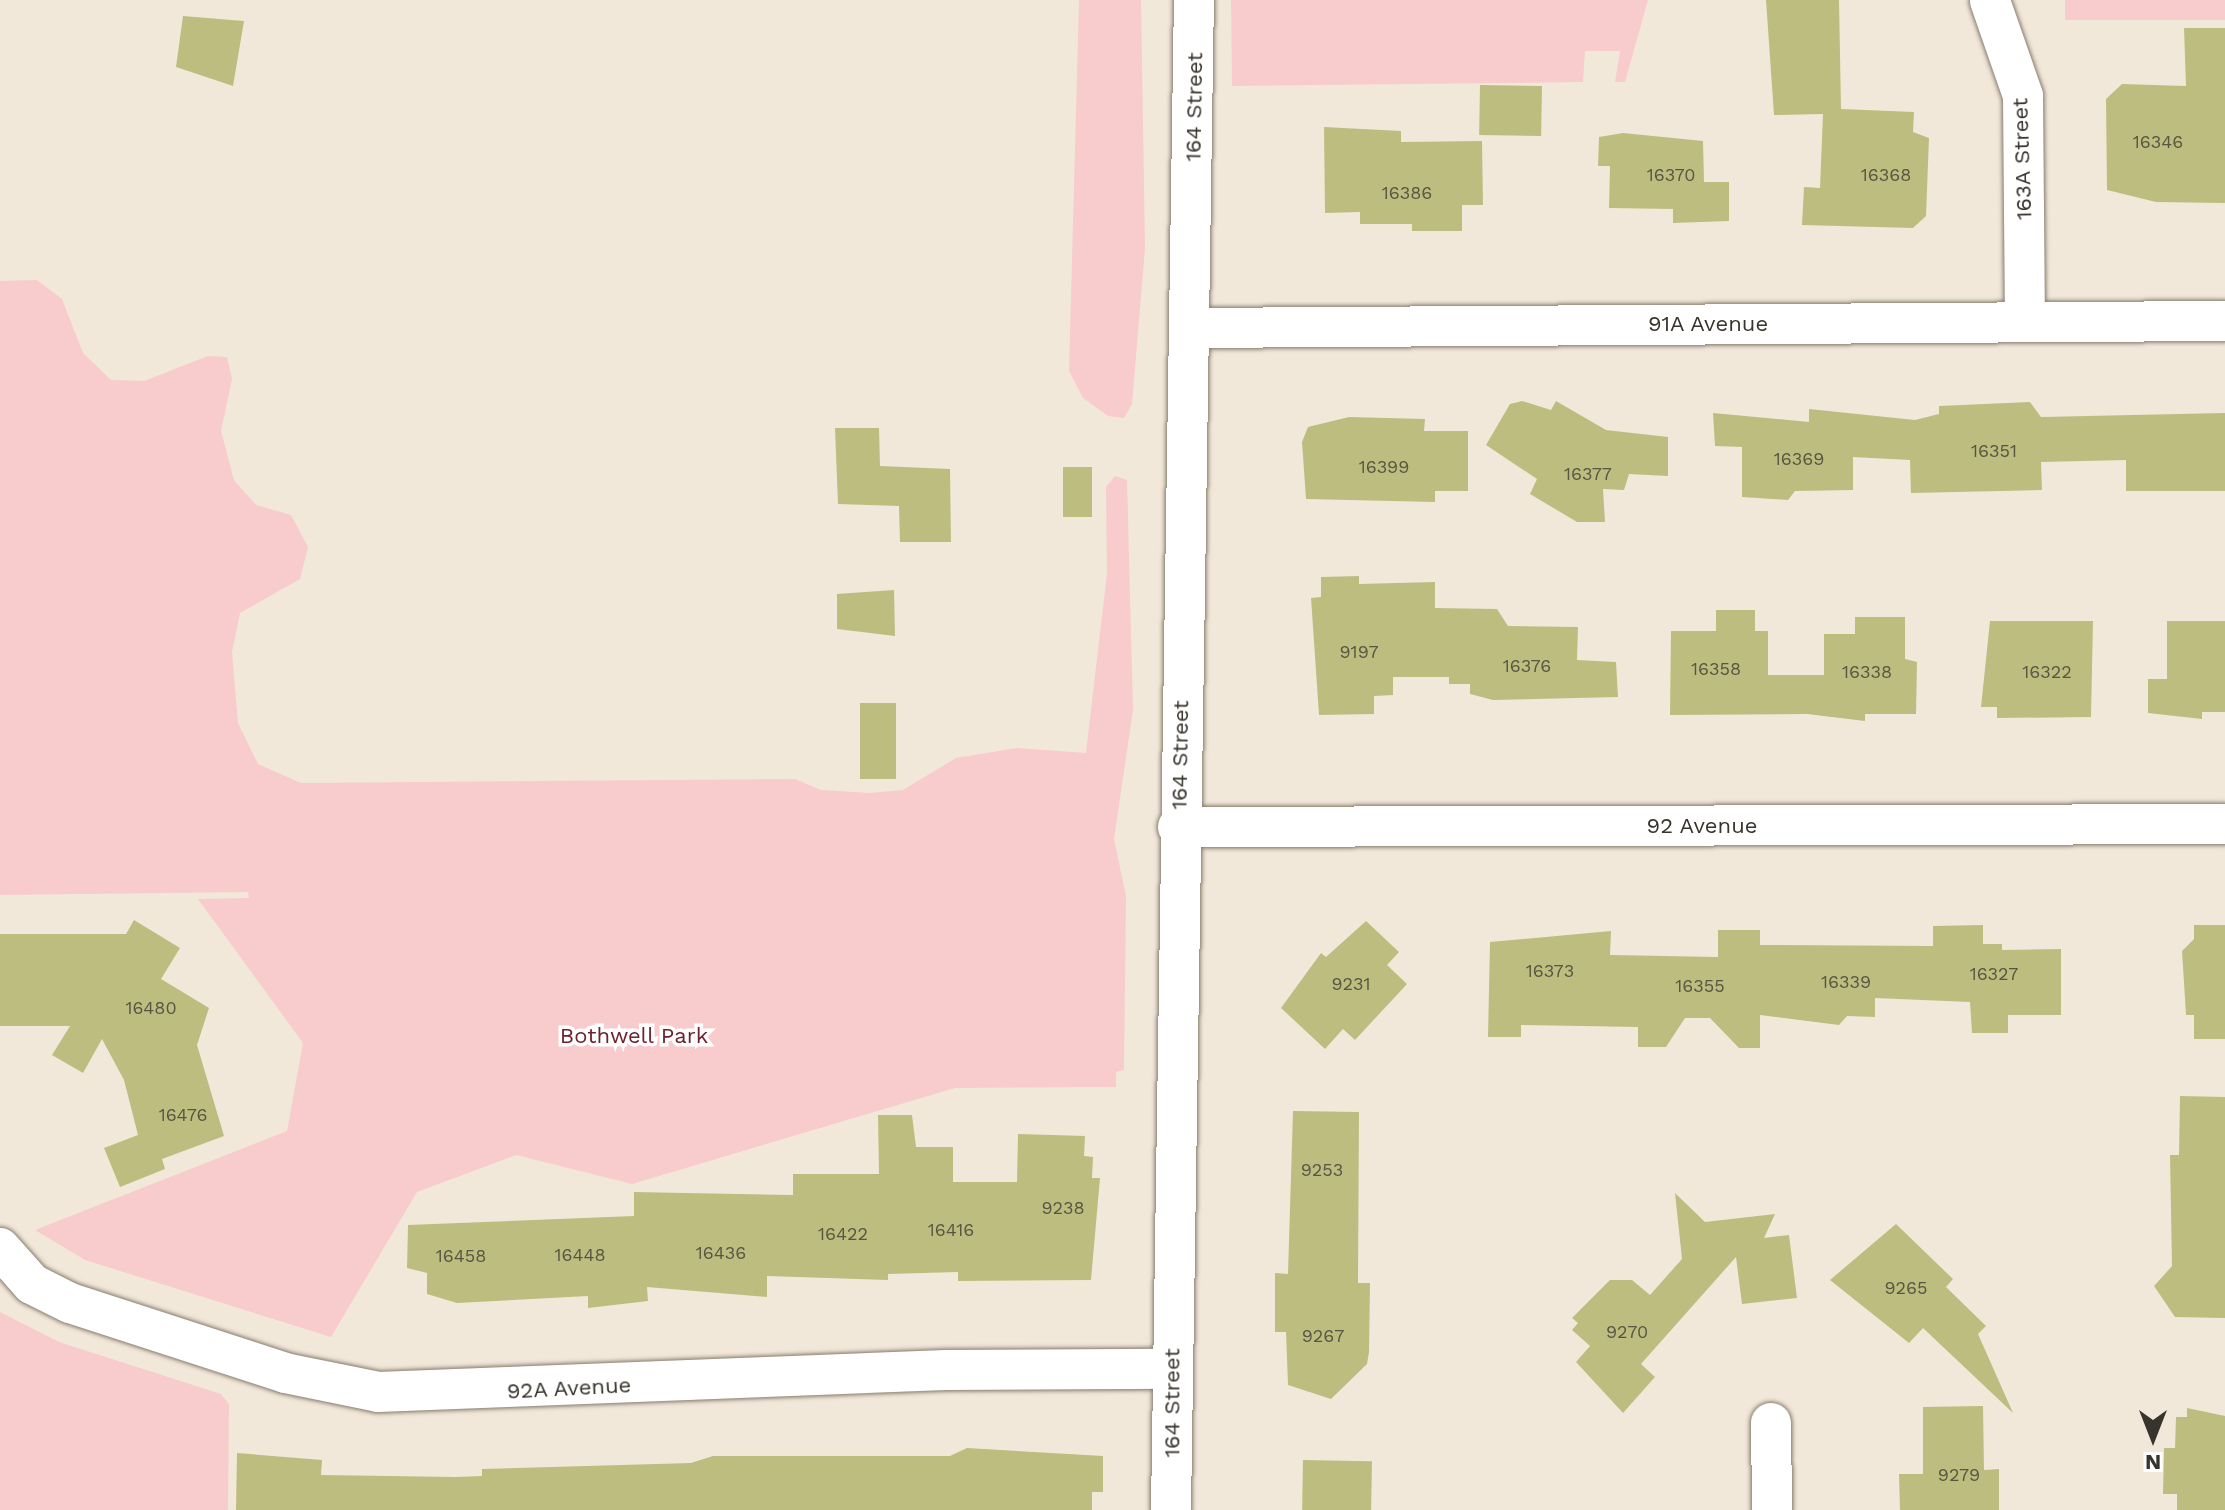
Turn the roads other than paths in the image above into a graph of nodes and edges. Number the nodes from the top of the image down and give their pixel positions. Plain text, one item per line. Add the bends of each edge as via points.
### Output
1 (1194, 0) edge
2 (1990, 1) edge
3 (2225, 321) edge
4 (2025, 322) junction
5 (1191, 328) junction
6 (2225, 824) edge
7 (1178, 827) junction
8 (0, 1248) edge
9 (1172, 1369) junction
10 (1771, 1423) dead end
11 (1171, 1510) edge
12 (1772, 1510) edge

1 - 5 street, 164 Street
2 - 4 street, 163A Street via 2023,96
3 - 4 street, 91A Avenue
4 - 5 street, 91A Avenue
5 - 7 street, 164 Street
6 - 7 street, 92 Avenue
7 - 9 street, 164 Street
8 - 9 street, 92A Avenue via 32,1284 70,1303 285,1373 378,1392 946,1370
9 - 11 street, 164 Street
10 - 12 street

